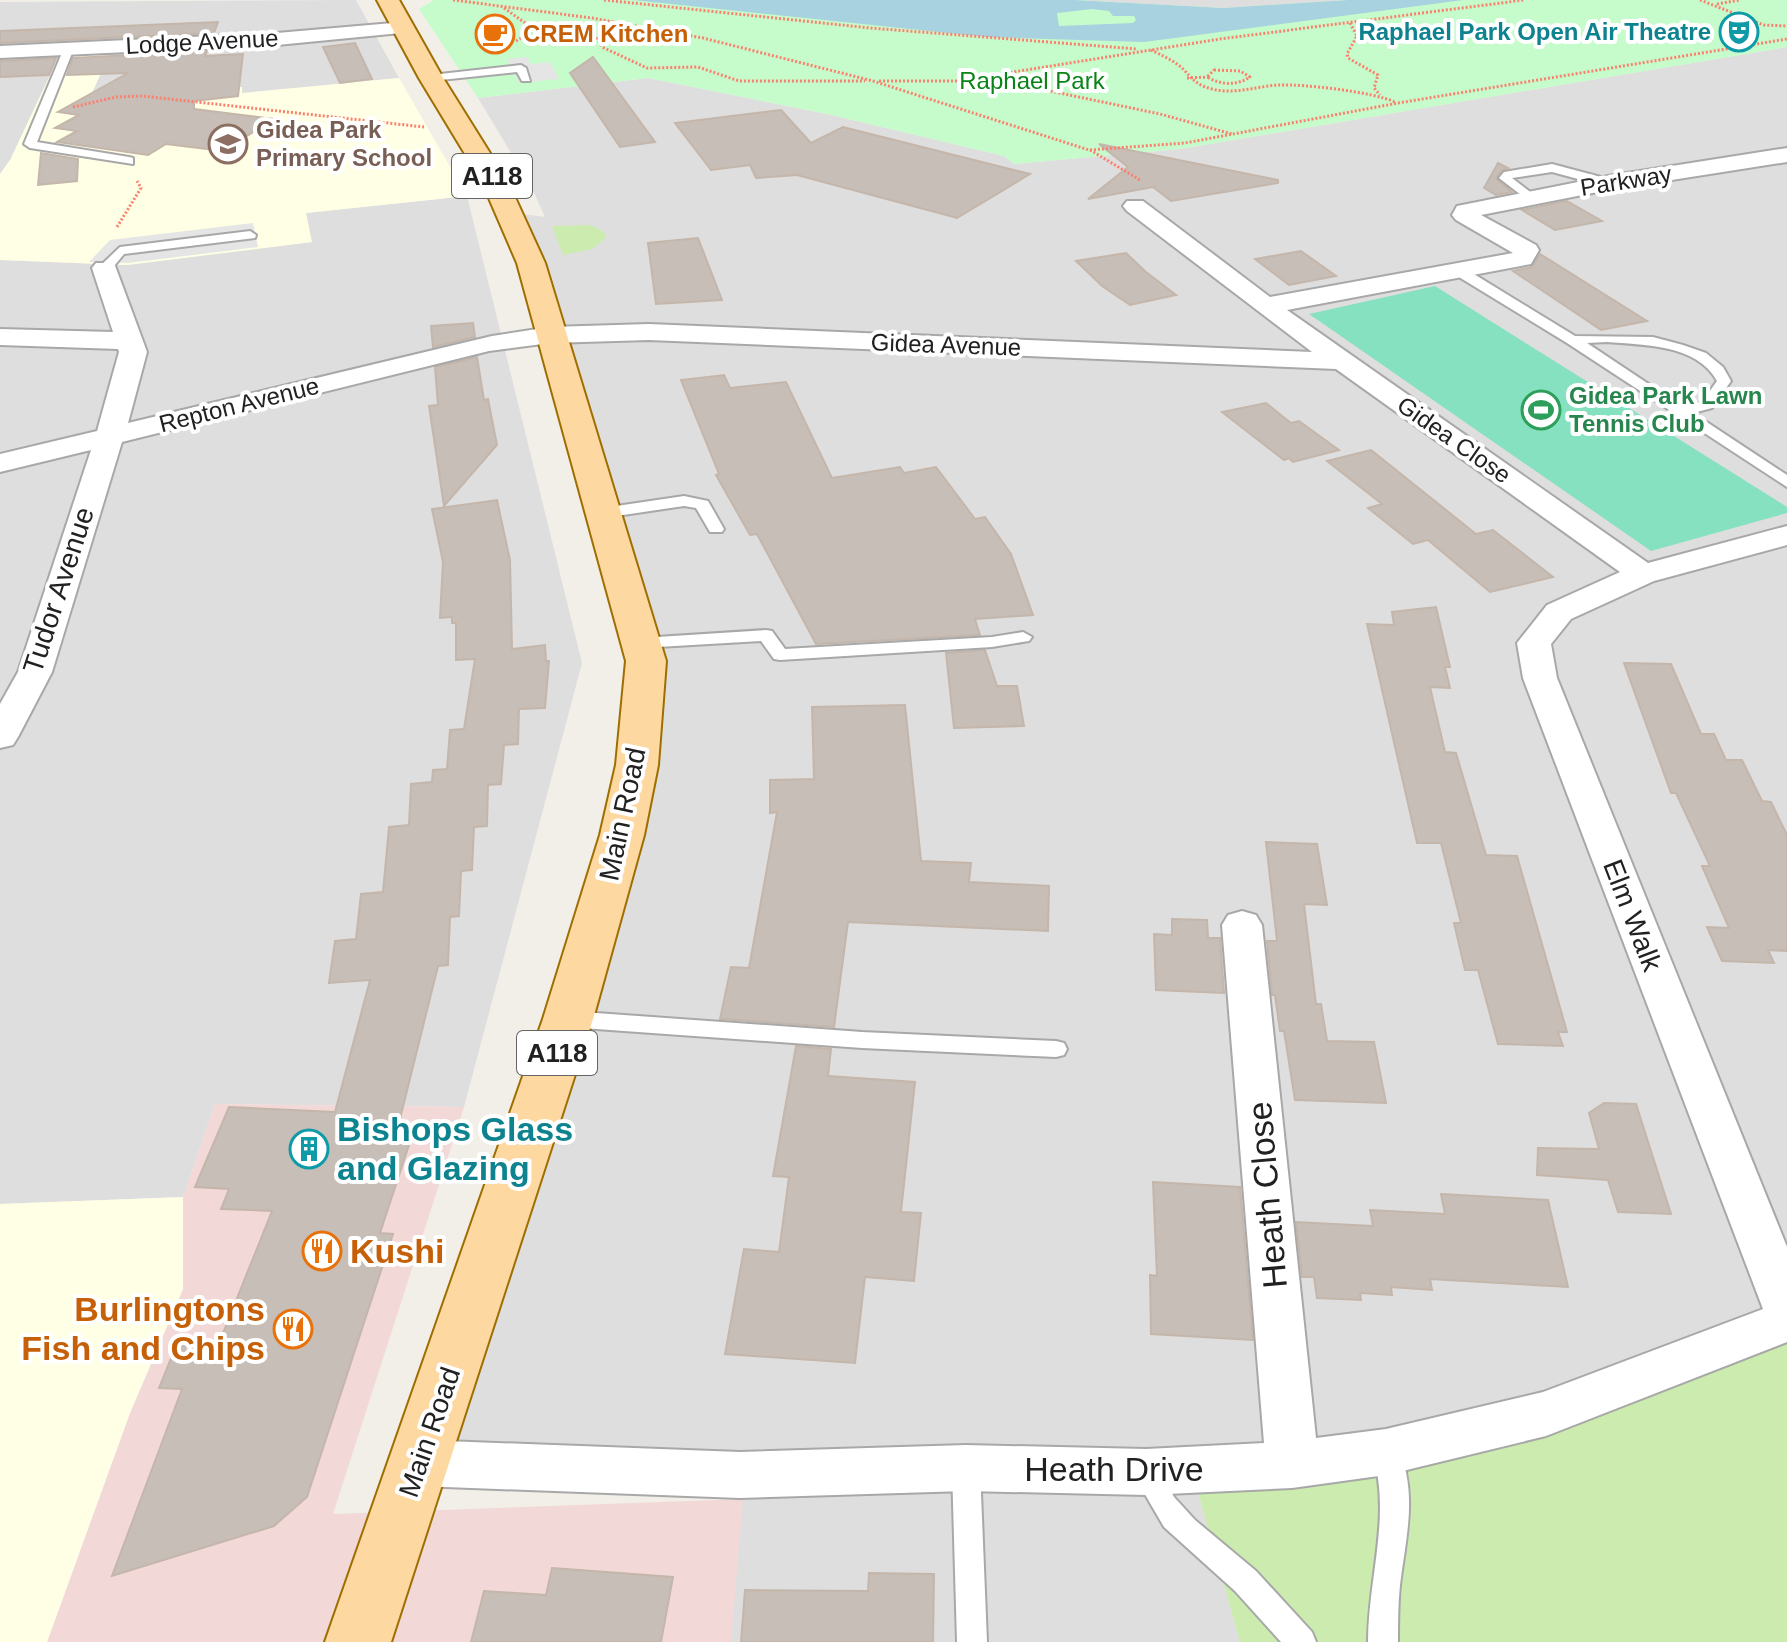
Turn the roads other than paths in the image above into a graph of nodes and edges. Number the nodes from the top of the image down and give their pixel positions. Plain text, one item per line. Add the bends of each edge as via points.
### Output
1 (388, 0) edge
2 (404, 28) junction
3 (69, 48) junction
4 (0, 52) edge
5 (431, 78) junction
6 (526, 79) dead end
7 (1787, 155) edge
8 (129, 161) road end
9 (1135, 206) dead end
10 (250, 235) dead end
11 (105, 268) joint
12 (1459, 271) junction
13 (1265, 306) junction
14 (550, 335) junction
15 (0, 337) edge
16 (1572, 340) junction
17 (130, 341) junction
18 (1342, 361) junction
19 (1681, 412) junction
20 (106, 438) junction
21 (0, 463) edge
22 (1787, 482) edge
23 (603, 513) junction
24 (716, 529) dead end
25 (1787, 535) edge
26 (1643, 574) junction
27 (1023, 637) dead end
28 (641, 643) junction
29 (0, 737) edge
30 (1242, 925) dead end
31 (568, 1019) junction
32 (1056, 1049) dead end
33 (1787, 1308) edge
34 (1787, 1321) edge
35 (1386, 1452) junction
36 (419, 1463) junction
37 (1292, 1465) junction
38 (966, 1468) junction
39 (1146, 1472) junction
40 (358, 1642) edge
41 (972, 1642) edge
42 (1301, 1642) edge
43 (1383, 1642) edge

1 - 2 main road, Main Road / A118
2 - 3 street, Lodge Avenue
2 - 5 main road, Main Road / A118
3 - 4 street, Lodge Avenue
3 - 8 lane via 30,144
5 - 6 lane via 521,68
5 - 14 main road, Main Road / A118 via 505,202 531,263
7 - 12 street, Parkway via 1465,211 1527,250 1522,259
9 - 13 street, Gidea Close
10 - 11 lane via 120,251
11 - 17 street
12 - 13 street
12 - 16 lane
13 - 18 street, Gidea Close
14 - 18 street, Gidea Avenue via 649,332
14 - 20 street, Repton Avenue via 485,345
14 - 23 main road, Main Road / A118
15 - 17 street
16 - 19 lane
16 - 19 lane via 1653,341 1701,356 1724,381 1707,405
17 - 20 street, Tudor Avenue via 130,372
18 - 26 street, Gidea Close
19 - 22 lane
20 - 21 street, Repton Avenue
20 - 29 street, Tudor Avenue via 35,672
23 - 24 lane via 684,501 702,504
23 - 28 main road, Main Road / A118
25 - 26 street, Elm Walk
26 - 33 street, Elm Walk via 1559,612 1534,643 1540,678
27 - 28 lane via 780,655 766,635
28 - 31 main road, Main Road / A118 via 646,661 637,765
30 - 37 street, Heath Close
31 - 32 lane
31 - 36 main road, Main Road / A118
34 - 35 street, Heath Drive via 1546,1414
35 - 37 street, Heath Drive
35 - 43 lane via 1398,1509
36 - 38 street, Heath Drive via 740,1475
36 - 40 main road, Main Road / A118
37 - 39 street, Heath Drive
38 - 39 street, Heath Drive
38 - 41 lane
39 - 42 lane via 1168,1514 1237,1573

